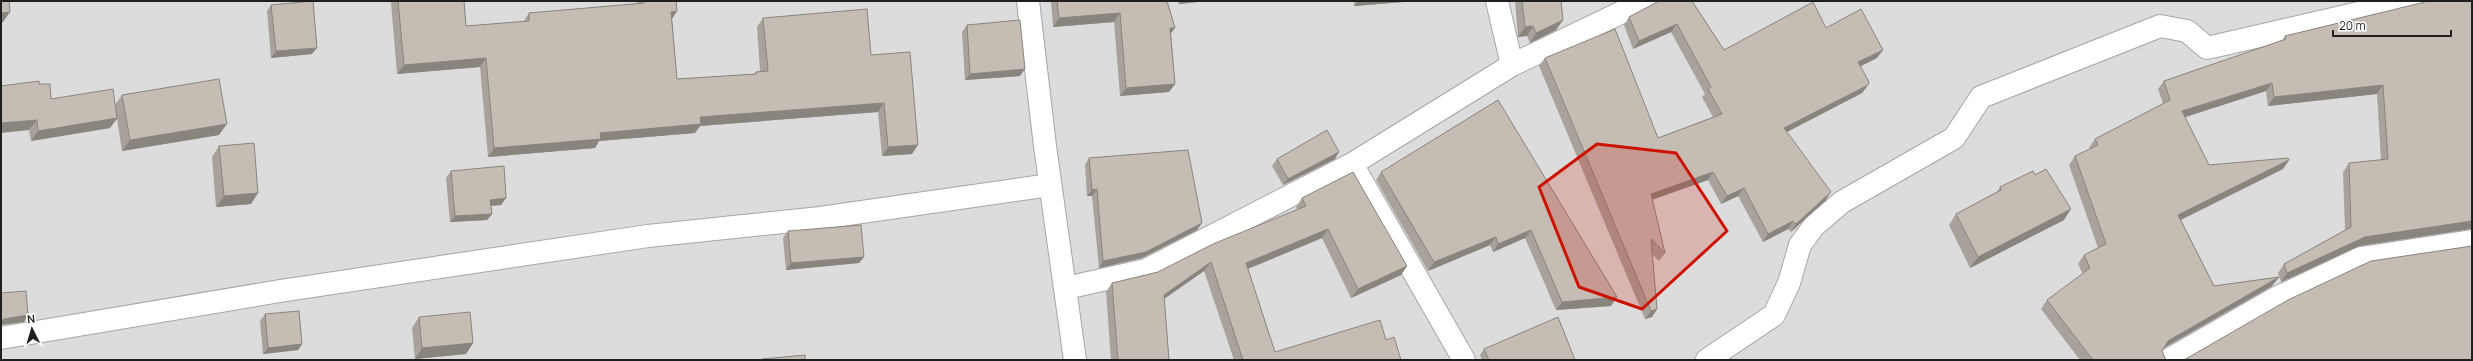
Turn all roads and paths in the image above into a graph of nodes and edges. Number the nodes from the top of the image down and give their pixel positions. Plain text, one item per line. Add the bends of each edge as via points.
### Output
1 (1028, 1) edge
2 (1497, 1) edge
3 (1645, 1) edge
4 (2411, 1) edge
5 (1512, 65) junction
6 (1352, 164) junction
7 (1050, 185) junction
8 (2472, 241) edge
9 (1066, 288) junction
10 (1, 338) edge
11 (1075, 360) edge
12 (1464, 360) edge
13 (1707, 360) edge
14 (2168, 360) edge

1 - 7 street
2 - 5 street
3 - 5 street
4 - 13 street via 2207,48 2187,30 2160,26 1981,97 1954,138 1842,202 1814,226 1800,244 1789,284 1774,315
5 - 6 street
6 - 9 street via 1146,270
6 - 12 street
7 - 9 street
7 - 10 street via 820,218 640,237 280,291
8 - 14 street via 2361,258 2276,298
9 - 11 street

